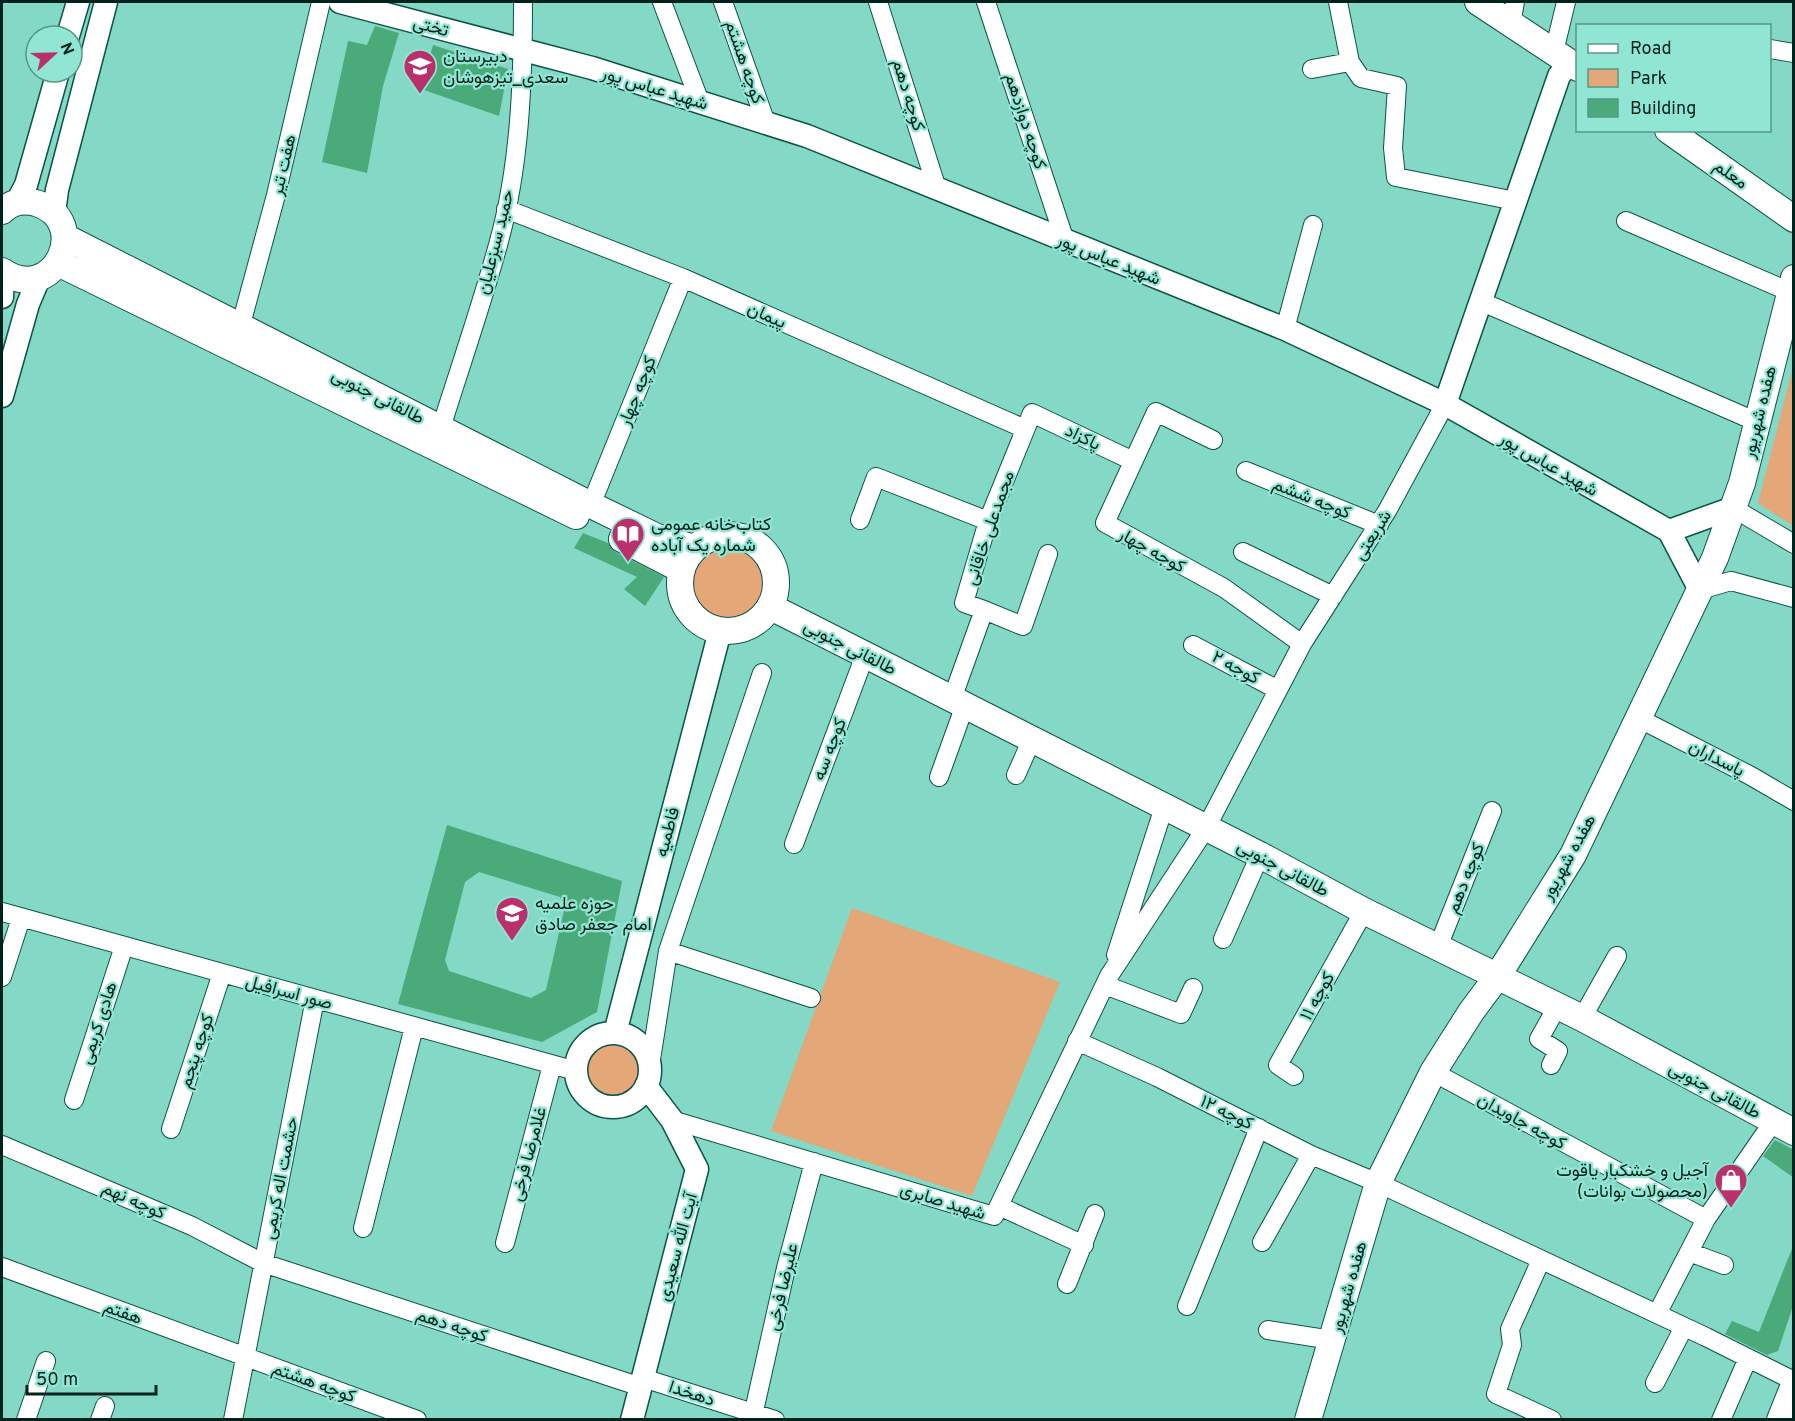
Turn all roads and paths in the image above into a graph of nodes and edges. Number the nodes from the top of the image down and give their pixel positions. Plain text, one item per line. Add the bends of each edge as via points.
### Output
1 (78, 2) edge
2 (106, 2) edge
3 (321, 2) edge
4 (340, 2) edge
5 (522, 2) edge
6 (662, 2) edge
7 (723, 2) edge
8 (879, 2) edge
9 (986, 2) edge
10 (1338, 2) edge
11 (1478, 2) edge
12 (1566, 2) edge
13 (1513, 13) edge
14 (72, 24) edge
15 (1568, 48) edge
16 (1771, 49) edge
17 (523, 51) junction
18 (1794, 53) edge
19 (1350, 62) junction
20 (1312, 69) dead end
21 (55, 84) edge
22 (52, 94) junction
23 (700, 102) junction
24 (80, 103) junction
25 (766, 123) junction
26 (1671, 132) edge
27 (937, 189) junction
28 (1515, 201) junction
29 (9, 206) edge
30 (506, 209) junction
31 (54, 213) junction
32 (1794, 219) edge
33 (1626, 221) dead end
34 (1313, 225) dead end
35 (65, 237) junction
36 (1065, 241) junction
37 (49, 270) junction
38 (683, 278) junction
39 (2, 280) edge
40 (1792, 285) edge
41 (1480, 301) junction
42 (240, 327) junction
43 (1285, 329) junction
44 (2, 396) edge
45 (1445, 404) junction
46 (1029, 421) junction
47 (1757, 422) junction
48 (441, 428) junction
49 (1213, 440) dead end
50 (1133, 461) junction
51 (1246, 471) dead end
52 (591, 504) junction
53 (1733, 508) junction
54 (860, 520) dead end
55 (988, 521) junction
56 (1378, 525) junction
57 (1669, 531) junction
58 (1794, 544) edge
59 (1243, 552) dead end
60 (1048, 554) dead end
61 (688, 559) junction
62 (1700, 590) junction
63 (1333, 596) junction
64 (1794, 598) edge
65 (771, 606) junction
66 (984, 610) junction
67 (720, 631) junction
68 (1302, 644) junction
69 (1193, 645) dead end
70 (865, 655) junction
71 (762, 674) dead end
72 (1278, 690) junction
73 (958, 702) junction
74 (1638, 718) junction
75 (1032, 739) junction
76 (1016, 775) dead end
77 (939, 777) dead end
78 (1794, 801) edge
79 (1164, 807) junction
80 (1492, 810) dead end
81 (1206, 828) junction
82 (794, 844) dead end
83 (1260, 855) junction
84 (1364, 911) junction
85 (2, 912) edge
86 (21, 918) junction
87 (1223, 939) dead end
88 (124, 946) junction
89 (1438, 946) junction
90 (668, 951) junction
91 (1617, 956) dead end
92 (222, 973) junction
93 (2, 977) edge
94 (1497, 977) junction
95 (1107, 981) junction
96 (1193, 988) dead end
97 (811, 998) dead end
98 (315, 999) junction
99 (1557, 1006) junction
100 (1582, 1018) junction
101 (414, 1027) junction
102 (615, 1033) junction
103 (1077, 1041) junction
104 (552, 1065) junction
105 (1551, 1065) dead end
106 (576, 1071) junction
107 (1433, 1072) junction
108 (648, 1076) junction
109 (1294, 1076) dead end
110 (74, 1100) dead end
111 (672, 1120) junction
112 (1784, 1127) edge
113 (1259, 1128) junction
114 (171, 1130) dead end
115 (2, 1145) edge
116 (1311, 1155) junction
117 (814, 1162) junction
118 (1378, 1183) junction
119 (999, 1206) junction
120 (1095, 1214) dead end
121 (1706, 1219) junction
122 (363, 1228) dead end
123 (505, 1242) dead end
124 (1262, 1242) dead end
125 (1084, 1245) junction
126 (1689, 1252) junction
127 (1541, 1260) junction
128 (263, 1263) junction
129 (1724, 1265) dead end
130 (2, 1267) edge
131 (1067, 1284) dead end
132 (1186, 1306) dead end
133 (1657, 1314) junction
134 (1684, 1326) junction
135 (1268, 1330) dead end
136 (1332, 1340) junction
137 (245, 1356) junction
138 (1748, 1358) junction
139 (46, 1361) dead end
140 (642, 1382) junction
141 (1655, 1383) dead end
142 (1794, 1383) edge
143 (753, 1416) edge
144 (26, 1419) edge
145 (232, 1419) edge
146 (417, 1419) edge
147 (632, 1419) edge
148 (775, 1419) edge
149 (1308, 1419) edge
150 (1552, 1419) edge
151 (1721, 1419) edge
152 (1780, 1419) edge

1 - 14 street
2 - 24 street
3 - 42 street, هفت تیر via 276,195
4 - 17 street, تختی
5 - 17 street, حمید سبزعلیان
6 - 23 street
7 - 25 street, کوچه هشتم
8 - 27 street, کوچه دهم
9 - 36 street, کوچه دوازدهم
10 - 19 street
11 - 13 main road
12 - 15 street
13 - 15 main road
15 - 28 street, شریعتی
16 - 18 street
17 - 23 street, شهید عباس پور
17 - 30 street, حمید سبزعلیان via 519,121
19 - 20 street
19 - 28 street via 1361,78 1397,86 1393,148 1396,177
21 - 22 street
22 - 24 street
22 - 29 street via 26,185
23 - 25 street, شهید عباس پور
24 - 31 street
25 - 27 street, شهید عباس پور
26 - 32 main road, معلم
27 - 36 street, شهید عباس پور
28 - 41 street, شریعتی
29 - 31 main road via 31,202
30 - 38 street, پیمان
30 - 48 street, حمید سبزعلیان
31 - 35 main road
33 - 40 street
34 - 43 street
35 - 37 main road via 64,251
35 - 42 main road, طالقانی جنوبی
36 - 43 street, شهید عباس پور
37 - 39 main road
37 - 44 street via 28,304
37 - 61 main road, طالقانی جنوبی
38 - 46 street, پیمان
38 - 52 street, کوچه چهار
40 - 47 main road, هفده شهریور
41 - 45 street, شریعتی
41 - 47 street
42 - 48 main road, طالقانی جنوبی
43 - 45 street, شهید عباس پور
45 - 56 street, شریعتی
45 - 57 street, شهید عباس پور
46 - 50 street, پاکزاد
46 - 55 street, مجمدعلی خاقانی
47 - 53 main road, هفده شهریور
48 - 52 main road, طالقانی جنوبی
49 - 50 street, کوجه چهار via 1156,412
50 - 68 street, کوجه چهار via 1104,523 1224,588
51 - 56 street, کوچه ششم
52 - 61 main road, طالقانی جنوبی via 657,537
53 - 57 street
53 - 58 street
53 - 62 main road, هفده شهریور
54 - 55 street via 876,477
55 - 66 street, مجمدعلی خاقانی via 964,603
56 - 63 street, شریعتی
57 - 62 street
59 - 63 street
60 - 66 street via 1023,626
61 - 65 main road via 707,539 721,535 744,537 764,549 772,562 776,592
61 - 67 main road via 680,586 688,608 705,625
62 - 64 street via 1731,581
62 - 74 main road, هفده شهریور
63 - 68 street, شریعتی
65 - 67 main road via 749,627
65 - 70 main road, طالقانی جنوبی
66 - 73 street, مجمدعلی خاقانی
67 - 102 street, فاطمیه
68 - 72 street, شریعتی
69 - 72 street, کوجه ۲
70 - 73 main road, طالقانی جنوبی
70 - 82 street, کوچه سه
71 - 90 street
72 - 81 street, شریعتی
73 - 75 main road, طالقانی جنوبی
73 - 77 street, مجمدعلی خاقانی
74 - 78 street, پاسداران
74 - 94 main road, هفده شهریور via 1573,855
75 - 76 street
75 - 79 main road, طالقانی جنوبی
79 - 81 main road, طالقانی جنوبی
79 - 95 street
80 - 89 street, کوچه دهم
81 - 83 main road, طالقانی جنوبی
81 - 95 street, شریعتی
83 - 84 main road, طالقانی جنوبی
83 - 87 street
84 - 89 main road, طالقانی جنوبی
84 - 109 street, کوچه ۱۱ via 1278,1065
85 - 86 street, صور اسرافیل
86 - 88 street, صور اسرافیل
86 - 93 street
88 - 92 street, صور اسرافیل
88 - 110 street, هادی کریمی
89 - 94 main road, طالقانی جنوبی
90 - 97 street
90 - 108 street
91 - 100 street
92 - 98 street, صور اسرافیل
92 - 114 street, کوچه پنجم
94 - 99 main road, طالقانی جنوبی
94 - 107 main road, هفده شهریور
95 - 96 street via 1181,1014
95 - 103 street, شهید صابری
98 - 101 street, صور اسرافیل
98 - 128 street, حشمت اله کریمی
99 - 100 main road, طالقانی جنوبی
99 - 105 street via 1539,1039 1558,1051
100 - 112 main road, طالقانی جنوبی
101 - 104 street, صور اسرافیل
101 - 122 street
102 - 106 street via 591,1039 580,1054
102 - 108 street via 634,1039 647,1056
103 - 113 street, کوچه ۱۲
103 - 119 street, شهید صابری
104 - 106 street, صور اسرافیل
104 - 123 street, غلامرضا فرخی
106 - 108 street via 585,1094 605,1106 629,1103
107 - 118 main road, هفده شهریور
107 - 121 street, کوچه جاویدان
108 - 111 street, آیت الله سعیدی
111 - 117 street, شهید صابری
111 - 140 street, آیت الله سعیدی via 697,1169
112 - 121 street
113 - 116 street, کوچه ۱۲
113 - 132 street
115 - 128 street, کوچه نهم via 192,1226
116 - 118 street, کوچه ۱۲
116 - 124 street
117 - 119 street, شهید صابری via 994,1216
117 - 143 street, علیرضا فرخی
118 - 127 street, کوچه ۱۲
118 - 136 main road, هفده شهریور
119 - 125 street
120 - 125 street
121 - 126 street
125 - 131 street
126 - 129 street
126 - 133 street
127 - 133 street, کوچه ۱۲
127 - 150 street via 1510,1329 1512,1345 1496,1394
128 - 137 street, حشمت اله کریمی
128 - 140 street, کوچه دهم
130 - 137 street, هفتم
133 - 134 street, کوچه ۱۲
134 - 138 street, کوچه ۱۲
134 - 141 street
135 - 136 street
136 - 149 main road, هفده شهریور
137 - 145 street, حشمت اله کریمی
137 - 146 street, کوچه هشتم
138 - 142 street, کوچه ۱۲
138 - 151 street
139 - 144 street
140 - 143 street, دهخدا
140 - 147 street, آیت الله سعیدی
142 - 152 main road
143 - 148 street, دهخدا

